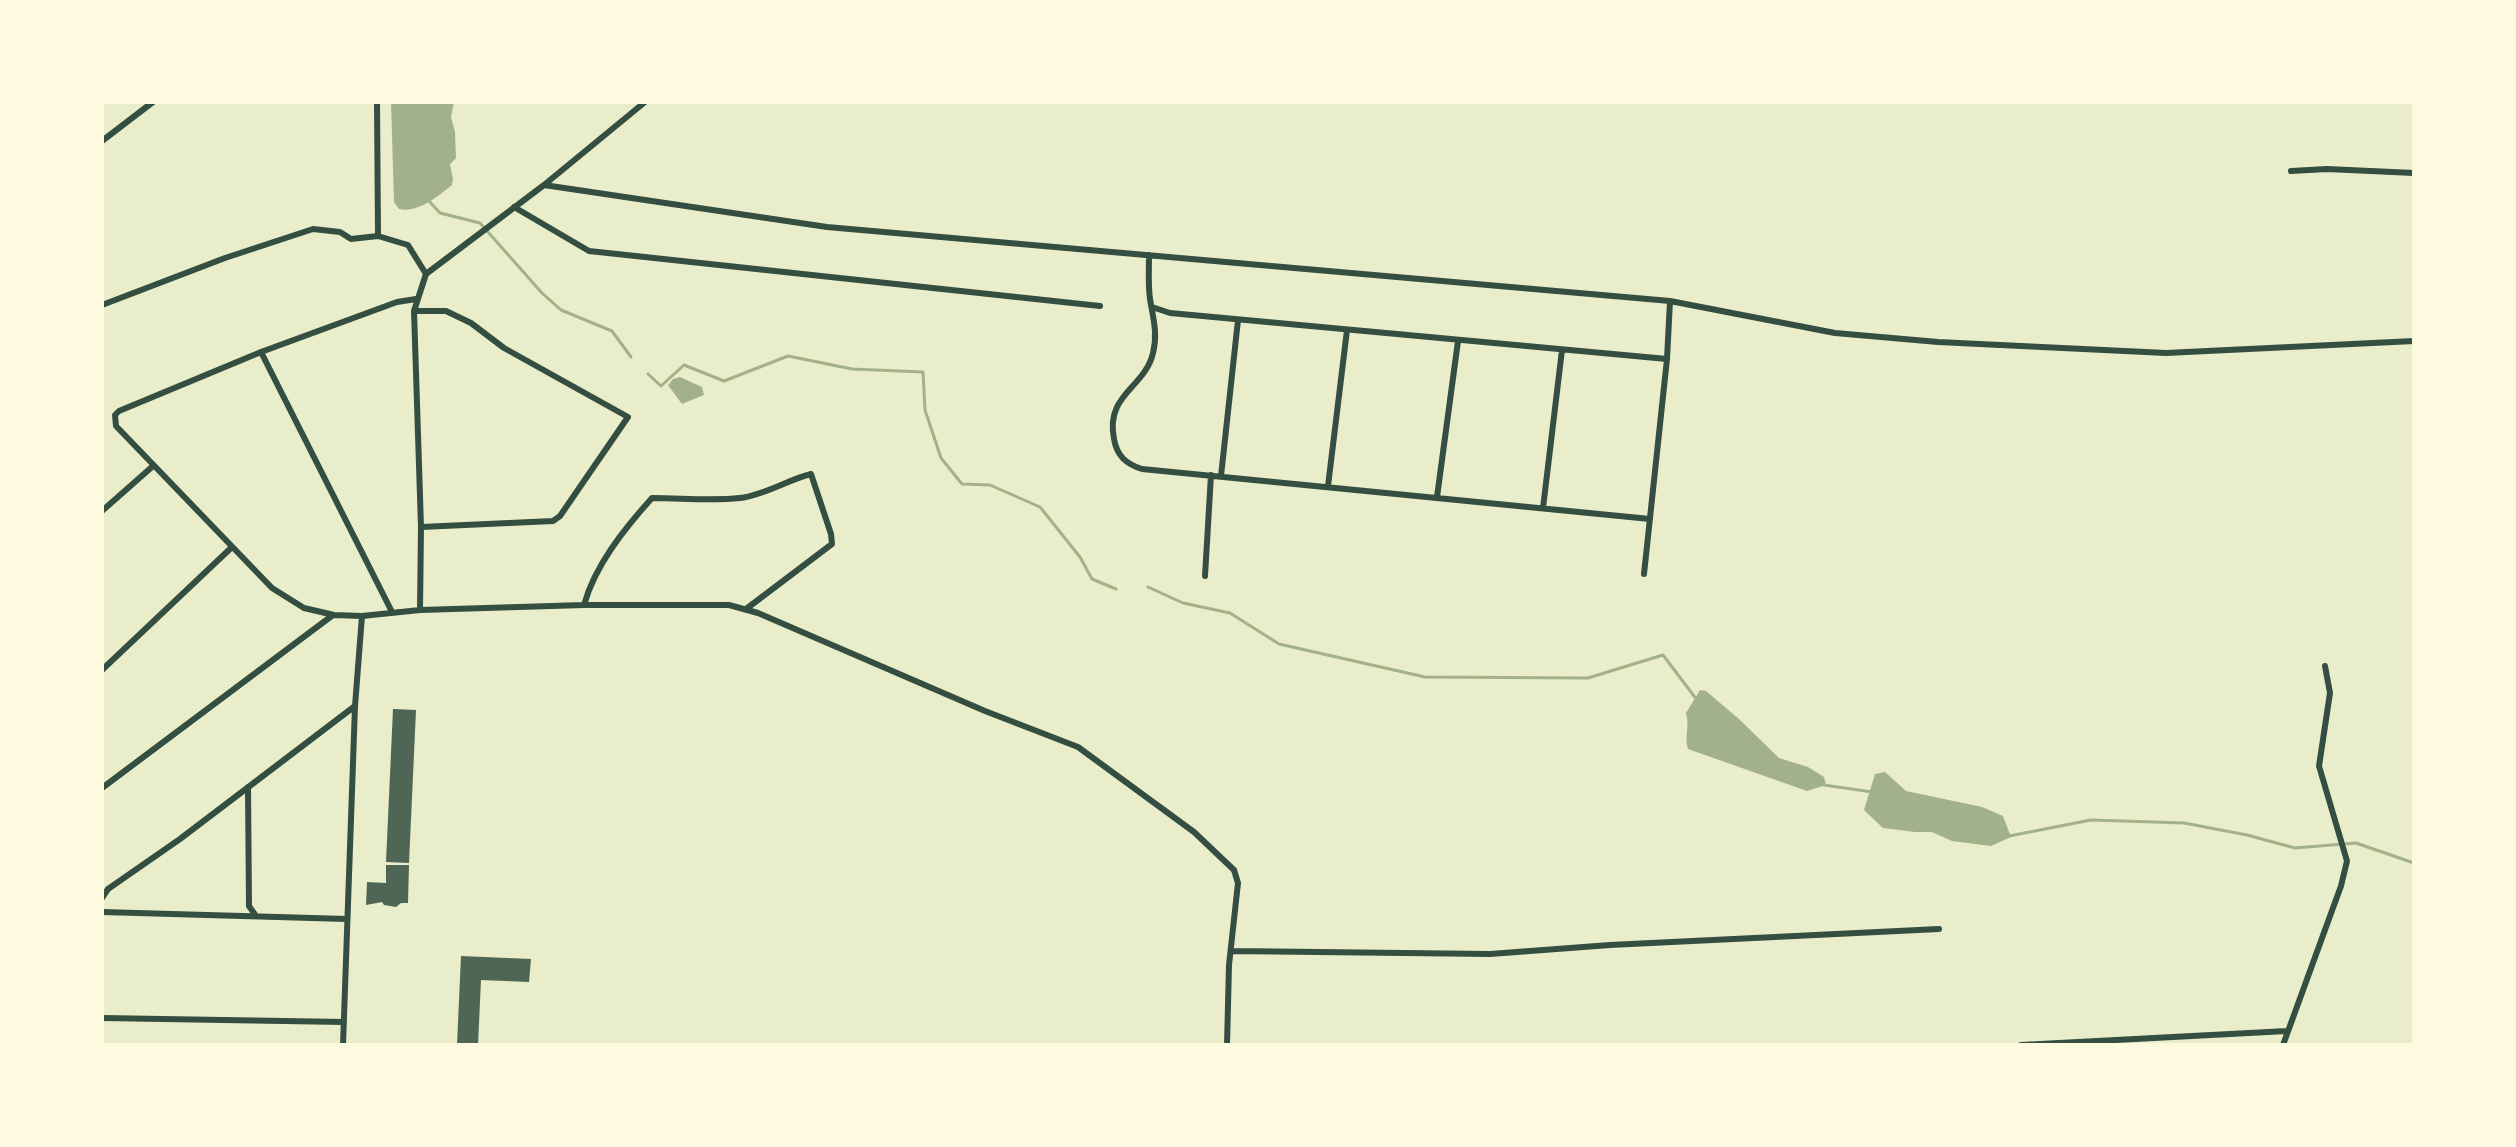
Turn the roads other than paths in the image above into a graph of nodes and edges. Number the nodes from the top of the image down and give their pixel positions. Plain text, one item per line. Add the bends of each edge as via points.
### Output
1 (153, 102) edge
2 (377, 102) edge
3 (645, 102) edge
4 (102, 141) edge
5 (2291, 171) dead end
6 (2414, 173) edge
7 (544, 185) junction
8 (514, 207) junction
9 (378, 236) junction
10 (1149, 255) junction
11 (426, 274) junction
12 (416, 299) junction
13 (1670, 301) junction
14 (102, 305) edge
15 (1100, 306) dead end
16 (1152, 307) junction
17 (414, 311) junction
18 (1238, 320) junction
19 (1347, 330) junction
20 (1458, 341) junction
21 (2414, 341) edge
22 (1562, 350) junction
23 (261, 352) junction
24 (1667, 359) junction
25 (153, 466) junction
26 (1211, 475) junction
27 (1221, 476) junction
28 (1328, 486) junction
29 (1437, 497) junction
30 (1543, 508) junction
31 (102, 511) edge
32 (1650, 519) junction
33 (421, 527) junction
34 (231, 548) junction
35 (1644, 574) dead end
36 (1205, 576) dead end
37 (584, 605) junction
38 (746, 609) junction
39 (420, 610) junction
40 (392, 612) junction
41 (334, 615) junction
42 (362, 616) junction
43 (2325, 666) dead end
44 (102, 670) edge
45 (355, 706) junction
46 (248, 787) junction
47 (102, 788) edge
48 (102, 898) edge
49 (102, 912) edge
50 (256, 916) junction
51 (347, 919) junction
52 (1939, 929) dead end
53 (1231, 951) junction
54 (102, 1018) edge
55 (344, 1022) junction
56 (2287, 1031) junction
57 (343, 1045) edge
58 (1227, 1045) edge
59 (2021, 1045) edge
60 (2283, 1045) edge

1 - 4 street
2 - 9 street
3 - 7 street
5 - 6 street
7 - 8 street
7 - 10 street via 827,227
8 - 11 street
8 - 15 street via 589,251
9 - 11 street via 408,245
9 - 14 street via 351,239 313,229
10 - 13 street
10 - 16 street
11 - 12 street
12 - 17 street
12 - 23 street
13 - 21 street via 1835,333 1938,342 2166,353
13 - 24 street
16 - 18 street
16 - 26 street via 1153,357 1112,416 1115,445 1130,465 1142,469
17 - 33 street
17 - 33 street via 446,311 471,323 504,348 628,417 553,521
18 - 19 street
18 - 27 street
19 - 20 street
19 - 28 street
20 - 22 street
20 - 29 street
22 - 24 street
22 - 30 street
23 - 25 street via 115,415 116,426
23 - 40 street
24 - 32 street
25 - 31 street
25 - 34 street
26 - 27 street
26 - 36 street
27 - 28 street
28 - 29 street
29 - 30 street
30 - 32 street
32 - 35 street
33 - 39 street
34 - 41 street via 291,602
34 - 44 street
37 - 38 street
37 - 38 street via 626,527 652,498 741,498 811,474 832,544
37 - 39 street
38 - 53 street via 1078,747 1194,832 1234,870 1238,883
39 - 40 street
40 - 42 street
41 - 42 street
41 - 47 street
42 - 45 street
43 - 56 street via 2330,693 2319,766 2347,861
45 - 46 street
45 - 51 street
46 - 48 street
46 - 50 street via 249,906
49 - 50 street
50 - 51 street
51 - 55 street
52 - 53 street via 1490,954
53 - 58 street
54 - 55 street
55 - 57 street
56 - 59 street
56 - 60 street

